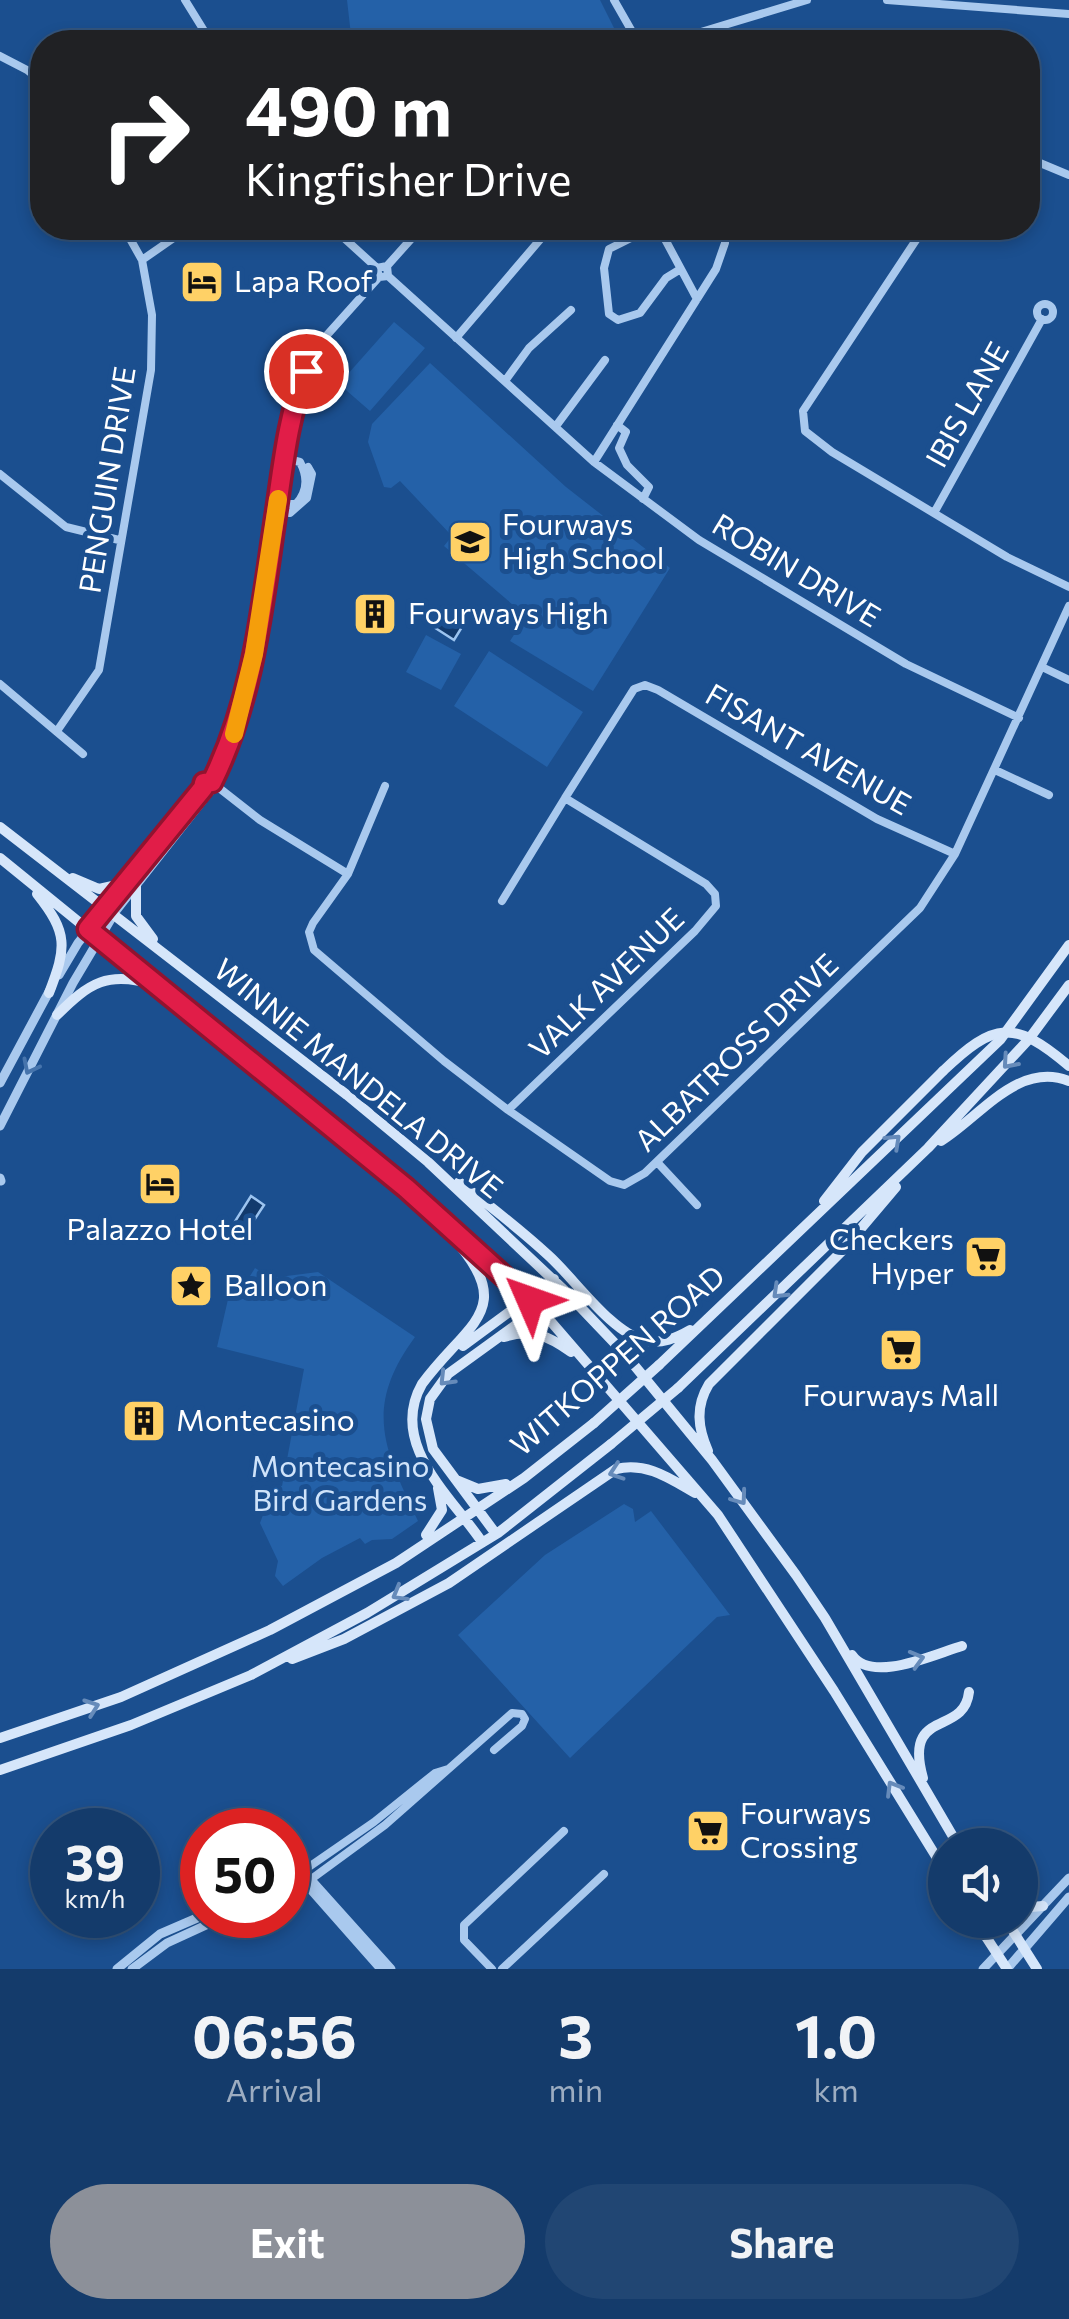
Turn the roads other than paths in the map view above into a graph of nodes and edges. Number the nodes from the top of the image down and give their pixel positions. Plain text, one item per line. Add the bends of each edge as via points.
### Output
1 (185, 0) edge
2 (614, 0) edge
3 (807, 0) edge
4 (887, 0) edge
5 (925, 1) edge
6 (1069, 14) edge
7 (204, 30) edge
8 (631, 30) edge
9 (708, 30) edge
10 (0, 56) edge
11 (30, 72) edge
12 (1040, 163) edge
13 (1069, 175) edge
14 (131, 240) edge
15 (171, 240) edge
16 (346, 240) edge
17 (411, 240) edge
18 (540, 240) edge
19 (629, 240) edge
20 (665, 240) edge
21 (724, 240) edge
22 (916, 240) edge
23 (142, 260) junction
24 (680, 270) junction
25 (383, 272) junction
26 (698, 299) junction
27 (571, 310) dead end
28 (1042, 319) dead end
29 (456, 338) junction
30 (605, 360) dead end
31 (505, 381) junction
32 (617, 424) junction
33 (556, 426) junction
34 (284, 458) junction
35 (594, 462) junction
36 (0, 474) edge
37 (643, 500) junction
38 (277, 507) junction
39 (934, 513) junction
40 (120, 540) junction
41 (1069, 587) edge
42 (1069, 606) edge
43 (1042, 667) junction
44 (1069, 680) edge
45 (0, 684) edge
46 (1019, 718) junction
47 (56, 731) junction
48 (83, 754) dead end
49 (995, 770) junction
50 (385, 786) dead end
51 (210, 787) junction
52 (1050, 794) dead end
53 (565, 798) junction
54 (0, 827) edge
55 (955, 854) junction
56 (0, 858) edge
57 (16, 872) junction
58 (58, 874) junction
59 (348, 874) junction
60 (131, 884) junction
61 (502, 901) dead end
62 (110, 911) junction
63 (88, 929) junction
64 (99, 938) junction
65 (1069, 946) edge
66 (166, 955) junction
67 (160, 987) junction
68 (1067, 990) edge
69 (49, 993) junction
70 (57, 1015) junction
71 (1069, 1066) edge
72 (2, 1077) edge
73 (1069, 1081) edge
74 (508, 1110) junction
75 (1, 1125) edge
76 (928, 1148) junction
77 (428, 1162) junction
78 (657, 1162) junction
79 (911, 1166) junction
80 (406, 1188) junction
81 (697, 1206) dead end
82 (820, 1210) junction
83 (554, 1279) junction
84 (564, 1290) junction
85 (530, 1300) junction
86 (722, 1304) junction
87 (540, 1310) junction
88 (494, 1340) junction
89 (446, 1358) junction
90 (588, 1364) junction
91 (712, 1460) junction
92 (450, 1477) junction
93 (524, 1478) junction
94 (436, 1480) junction
95 (705, 1498) junction
96 (476, 1508) junction
97 (464, 1516) junction
98 (496, 1534) junction
99 (482, 1542) junction
100 (396, 1563) junction
101 (825, 1618) junction
102 (962, 1646) dead end
103 (251, 1675) junction
104 (969, 1692) dead end
105 (0, 1738) edge
106 (494, 1750) dead end
107 (0, 1770) edge
108 (928, 1794) junction
109 (948, 1828) edge
110 (564, 1831) dead end
111 (928, 1843) edge
112 (310, 1872) edge
113 (604, 1874) dead end
114 (1069, 1878) edge
115 (310, 1883) edge
116 (310, 1884) edge
117 (1069, 1897) edge
118 (1038, 1906) edge
119 (1043, 1906) junction
120 (1038, 1911) edge
121 (180, 1925) edge
122 (180, 1936) edge
123 (986, 1938) edge
124 (1012, 1938) edge
125 (1018, 1938) edge
126 (1025, 1949) junction
127 (996, 1954) junction
128 (485, 1967) edge
129 (117, 1969) edge
130 (132, 1969) edge
131 (380, 1969) edge
132 (390, 1969) edge
133 (502, 1969) edge
134 (983, 1969) edge
135 (1007, 1969) edge
136 (1037, 1969) edge

1 - 7 street
2 - 8 street
3 - 9 street
4 - 5 street
5 - 6 street
10 - 11 street
12 - 13 street
14 - 23 street, PENGUIN DRIVE
15 - 23 street
16 - 25 street, ROBIN DRIVE
17 - 25 street
18 - 29 street
19 - 24 street via 608,251 604,270 608,314 618,320 638,314
20 - 24 street
21 - 26 street
22 - 39 street via 802,418 810,437
23 - 40 street, PENGUIN DRIVE via 152,315 151,370
24 - 26 street
25 - 29 street, ROBIN DRIVE
25 - 34 street via 316,352 297,395
26 - 32 street
27 - 31 street
28 - 39 street, IBIS LANE
29 - 31 street, ROBIN DRIVE
30 - 33 street
31 - 33 street, ROBIN DRIVE
32 - 35 street
32 - 37 street via 626,432 622,456 649,487
33 - 35 street, ROBIN DRIVE
34 - 38 street
34 - 38 street via 312,474 308,498 290,512
35 - 37 street, ROBIN DRIVE
36 - 40 street via 66,528
37 - 46 street, ROBIN DRIVE via 906,664
38 - 51 street via 238,725
39 - 41 street
40 - 47 street, PENGUIN DRIVE via 99,670
42 - 43 street, ALBATROSS DRIVE
43 - 44 street
43 - 46 street, ALBATROSS DRIVE
45 - 47 street
46 - 49 street, ALBATROSS DRIVE
47 - 48 street
49 - 52 street
49 - 55 street, ALBATROSS DRIVE
50 - 59 street, ALBATROSS DRIVE
51 - 59 street
51 - 60 street
53 - 55 street, FISANT AVENUE via 621,705 640,686 658,690 877,820
53 - 61 street
53 - 74 street, VALK AVENUE via 706,884 716,906
54 - 58 main road, WINNIE MANDELA DRIVE
55 - 78 street, ALBATROSS DRIVE via 920,908
56 - 57 main road, WINNIE MANDELA DRIVE
57 - 63 main road, WINNIE MANDELA DRIVE
57 - 69 main road via 60,925 63,948
58 - 60 main road via 99,889
58 - 62 main road, WINNIE MANDELA DRIVE
59 - 74 street, ALBATROSS DRIVE via 313,923 314,950
60 - 62 street
60 - 66 main road via 136,916
62 - 63 street
62 - 64 street
62 - 66 main road, WINNIE MANDELA DRIVE
63 - 64 main road, WINNIE MANDELA DRIVE
63 - 69 street
64 - 67 main road, WINNIE MANDELA DRIVE
64 - 70 street
82 -> 65 main road, WITKOPPEN ROAD via 1000,1040
66 - 77 main road, WINNIE MANDELA DRIVE
67 - 70 main road via 132,978 103,980
67 - 80 main road, WINNIE MANDELA DRIVE
68 -> 76 main road, WITKOPPEN ROAD
69 - 72 street
70 -> 75 street
71 - 82 main road, bridge via 1034,1038 1004,1032 973,1044 862,1152
73 - 76 main road via 1025,1080
74 - 78 street, ALBATROSS DRIVE via 610,1182 634,1182
76 - 79 main road, WITKOPPEN ROAD
77 - 83 main road, WINNIE MANDELA DRIVE
77 - 86 main road via 513,1224 634,1336 674,1339
78 - 81 street
79 - 91 main road via 841,1252 709,1384 699,1420
79 -> 98 main road, WITKOPPEN ROAD, bridge via 678,1388
80 - 85 main road, WINNIE MANDELA DRIVE
80 - 89 main road via 470,1256 482,1280 479,1316
82 - 86 main road, WITKOPPEN ROAD
83 - 84 main road, WINNIE MANDELA DRIVE
83 - 85 main road
84 - 87 main road
84 - 91 main road, WINNIE MANDELA DRIVE
85 - 87 main road, WINNIE MANDELA DRIVE
85 - 89 main road
86 - 93 main road, WITKOPPEN ROAD, bridge
87 - 88 main road
87 - 90 main road, WINNIE MANDELA DRIVE
88 - 90 main road via 543,1335
88 -> 92 main road via 448,1374 430,1399 428,1435
89 - 94 main road via 417,1393 412,1421 420,1458
90 - 95 main road, WINNIE MANDELA DRIVE
91 -> 101 main road, WINNIE MANDELA DRIVE
92 - 93 main road via 478,1489
92 - 96 main road
93 - 96 main road, WITKOPPEN ROAD
94 - 97 main road
94 - 100 main road via 440,1517
95 -> 103 main road via 652,1470 616,1469 432,1592 344,1639
111 -> 95 main road, WINNIE MANDELA DRIVE
96 - 97 main road, WITKOPPEN ROAD
96 - 98 main road
97 - 99 main road
97 - 100 main road, WITKOPPEN ROAD
98 - 99 main road, WITKOPPEN ROAD
99 -> 103 main road, WITKOPPEN ROAD
105 -> 100 main road, WITKOPPEN ROAD via 196,1664
101 -> 102 main road via 856,1660 872,1668
101 - 108 main road, WINNIE MANDELA DRIVE
103 - 107 main road, WITKOPPEN ROAD via 132,1726
104 - 108 main road via 962,1710 920,1741
106 - 112 street via 522,1726 522,1714 512,1713
108 - 109 main road, WINNIE MANDELA DRIVE
110 - 128 street via 464,1925 464,1940
113 - 133 street
114 - 119 street
115 - 132 street
116 - 131 street
117 - 126 street
118 - 119 main road
119 - 120 street
121 - 129 street
122 - 130 street
123 - 127 main road
124 - 127 street
125 - 126 main road
126 - 135 street
126 - 136 main road
127 - 134 street
127 - 135 main road

